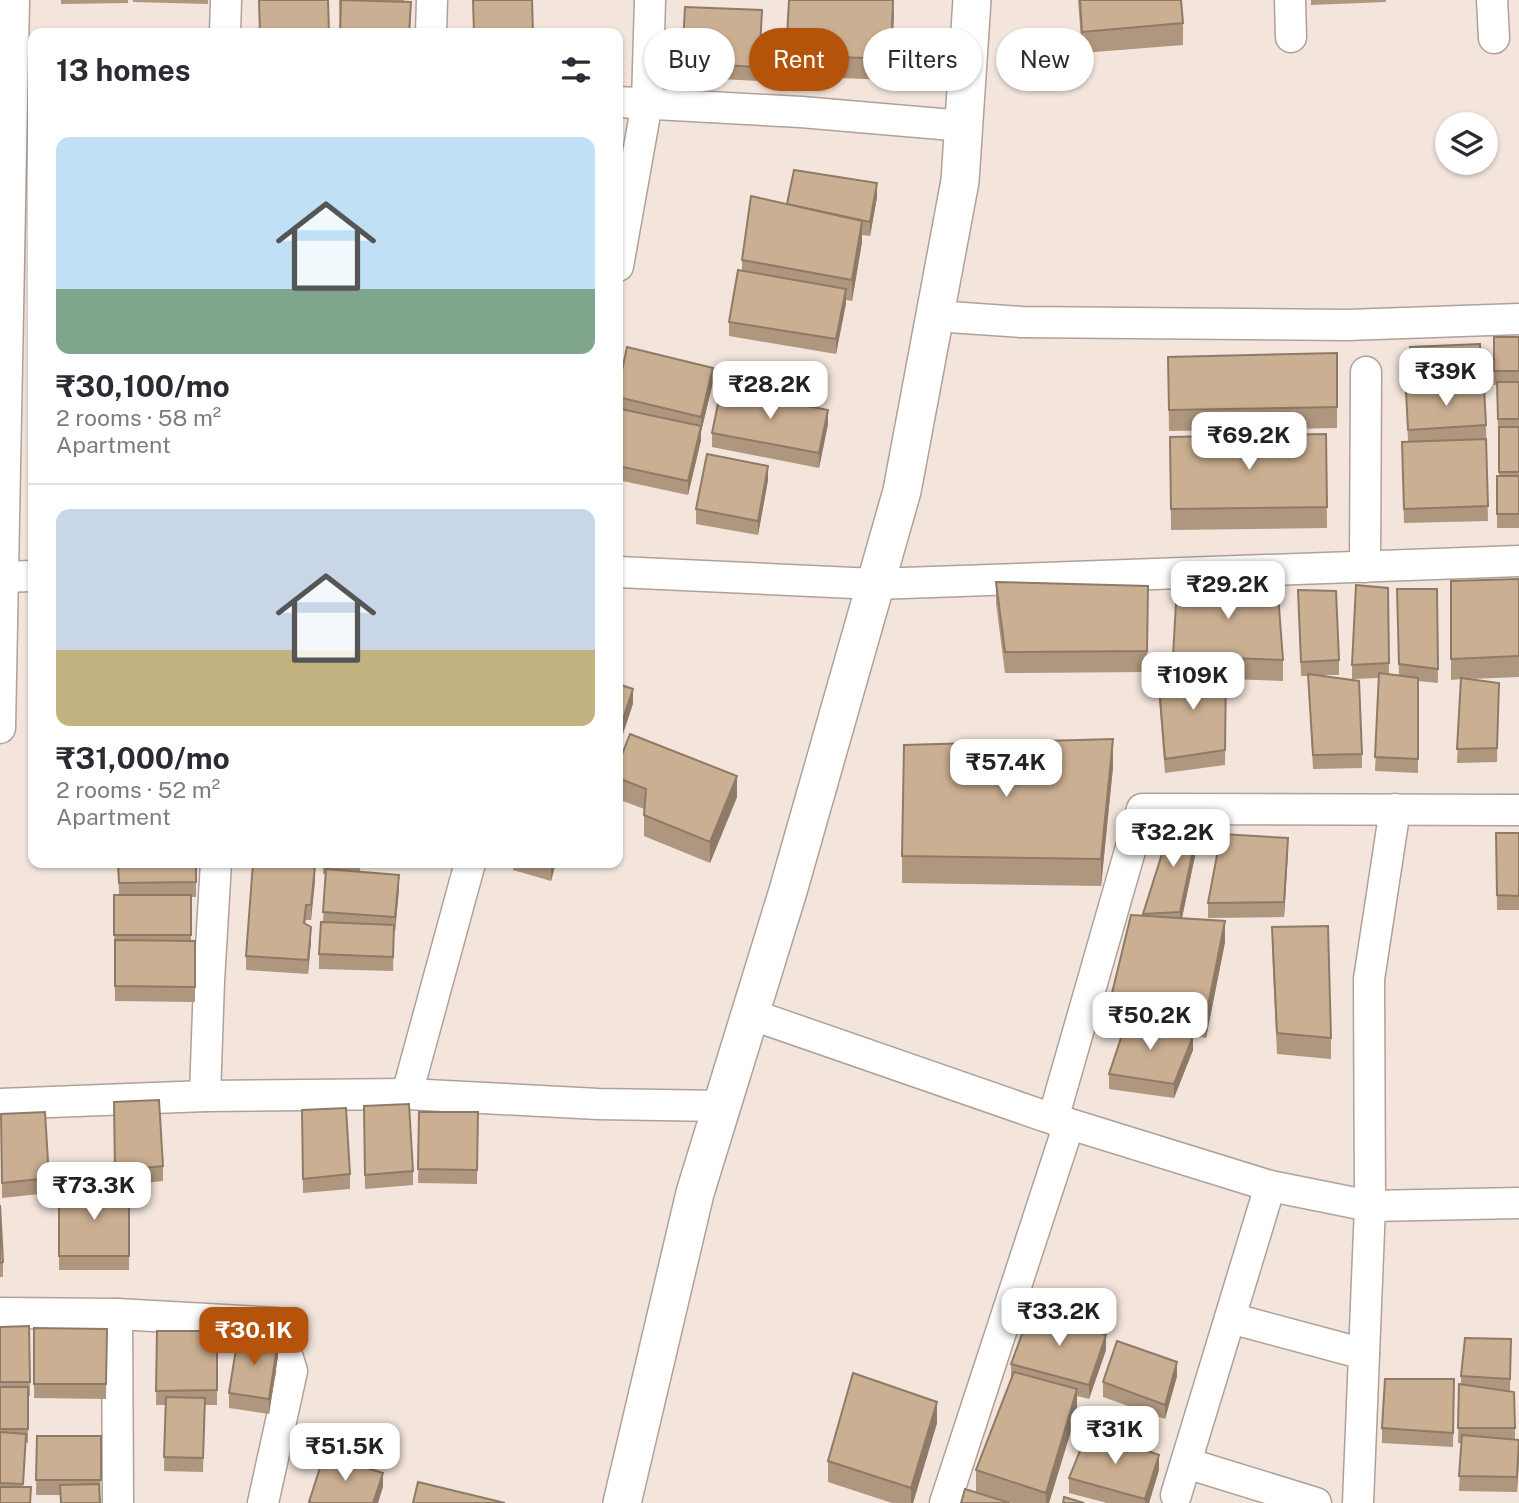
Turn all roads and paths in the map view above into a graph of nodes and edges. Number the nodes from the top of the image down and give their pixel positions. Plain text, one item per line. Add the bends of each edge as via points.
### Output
1 (14, 0) edge
2 (226, 0) edge
3 (432, 0) edge
4 (650, 0) edge
5 (972, 0) edge
6 (1290, 0) edge
7 (1492, 0) edge
8 (225, 28) edge
9 (431, 28) edge
10 (1291, 37) dead end
11 (1494, 38) dead end
12 (623, 102) edge
13 (647, 103) junction
14 (15, 105) edge
15 (964, 126) junction
16 (623, 238) edge
17 (935, 316) junction
18 (1519, 319) edge
19 (1366, 372) dead end
20 (1519, 561) edge
21 (1365, 566) junction
22 (623, 572) edge
23 (28, 576) edge
24 (2, 577) edge
25 (875, 584) junction
26 (0, 728) edge
27 (1395, 809) junction
28 (1519, 810) edge
29 (216, 868) edge
30 (469, 868) edge
31 (750, 1014) junction
32 (407, 1094) junction
33 (205, 1096) junction
34 (0, 1104) edge
35 (722, 1106) junction
36 (1061, 1121) junction
37 (1270, 1186) junction
38 (1519, 1203) edge
39 (1370, 1206) junction
40 (0, 1313) edge
41 (117, 1314) junction
42 (1230, 1318) junction
43 (1364, 1354) junction
44 (1186, 1463) junction
45 (1176, 1495) dead end
46 (118, 1503) edge
47 (263, 1503) edge
48 (622, 1503) edge
49 (945, 1503) edge
50 (1316, 1503) edge
51 (1357, 1503) edge

1 - 14 street
2 - 8 street
3 - 9 street
4 - 13 street
5 - 15 street
6 - 10 street
7 - 11 street
12 - 13 street
13 - 15 street
13 - 16 street
14 - 24 street
15 - 17 street via 960,181
17 - 18 street via 1021,322 1348,325
17 - 25 street via 902,491
19 - 21 street
20 - 21 street
21 - 25 street
22 - 25 street
23 - 24 street
24 - 26 street
25 - 31 street
27 - 28 street
27 - 36 street via 1142,809
27 - 39 street via 1370,979
29 - 33 street
30 - 32 street
31 - 35 street
31 - 36 street
32 - 33 street
32 - 35 street
33 - 34 street
35 - 48 street via 695,1194
36 - 37 street
36 - 49 street
37 - 39 street
37 - 42 street
38 - 39 street
39 - 43 street
40 - 41 street
41 - 46 street
41 - 47 street via 277,1323 292,1371
42 - 43 street
42 - 44 street
43 - 51 street
44 - 45 street
44 - 50 street

